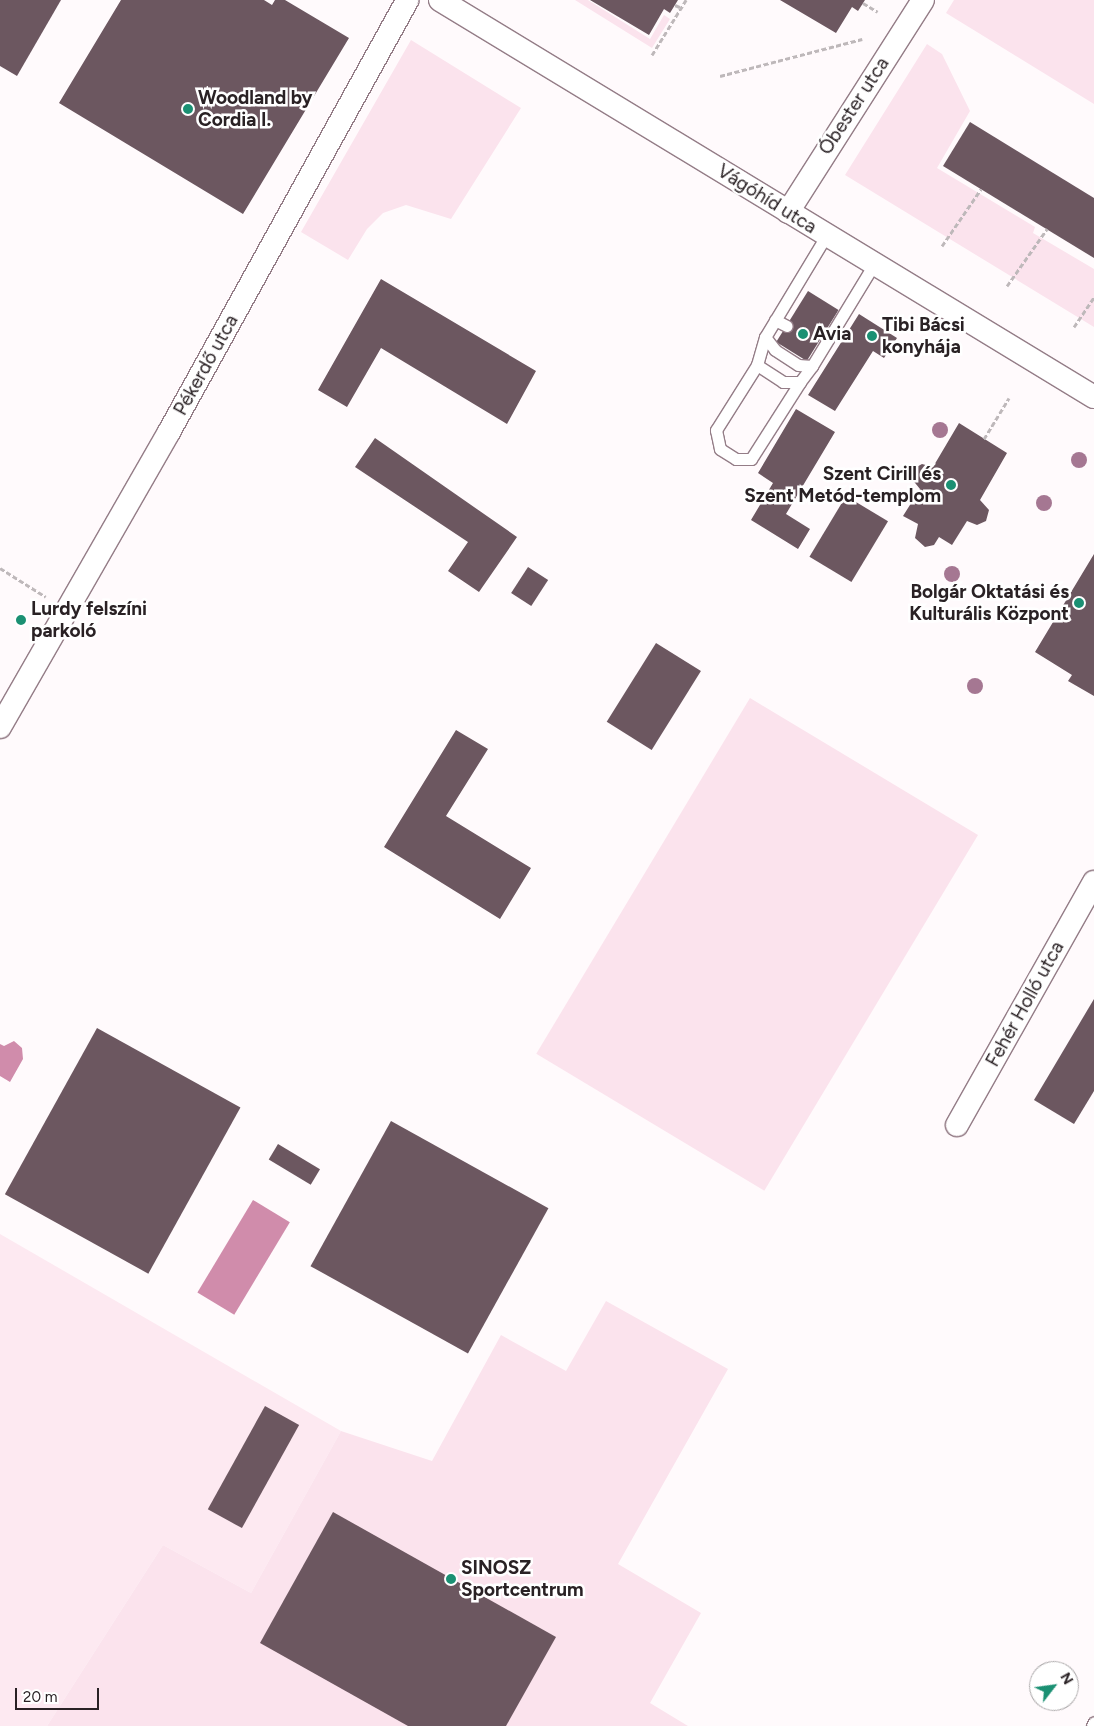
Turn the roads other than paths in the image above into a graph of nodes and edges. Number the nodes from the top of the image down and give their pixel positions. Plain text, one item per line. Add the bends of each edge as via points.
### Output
1 (407, 0) edge
2 (440, 0) edge
3 (923, 0) edge
4 (788, 212) junction
5 (826, 236) junction
6 (874, 264) junction
7 (774, 320) junction
8 (787, 326) dead end
9 (765, 337) junction
10 (757, 365) junction
11 (812, 366) junction
12 (800, 382) junction
13 (1094, 397) edge
14 (0, 727) edge
15 (1094, 882) edge
16 (1088, 906) edge
17 (957, 1125) dead end
18 (1094, 1722) edge
19 (1092, 1726) edge

1 - 14 street, Pékerdő utca
2 - 4 street, Vágóhíd utca
3 - 4 street, Óbester utca
4 - 5 street, Vágóhíd utca
5 - 6 street, Vágóhíd utca
5 - 7 lane
6 - 11 lane via 820,346
6 - 13 street, Vágóhíd utca
7 - 8 lane
7 - 9 lane
9 - 10 lane
9 - 11 lane via 775,350 798,365
10 - 12 lane via 783,382
10 - 12 lane via 716,430 720,449 736,459 751,459
11 - 12 lane
15 - 16 street, Fehér Holló utca
16 - 17 street, Fehér Holló utca
18 - 19 lane

